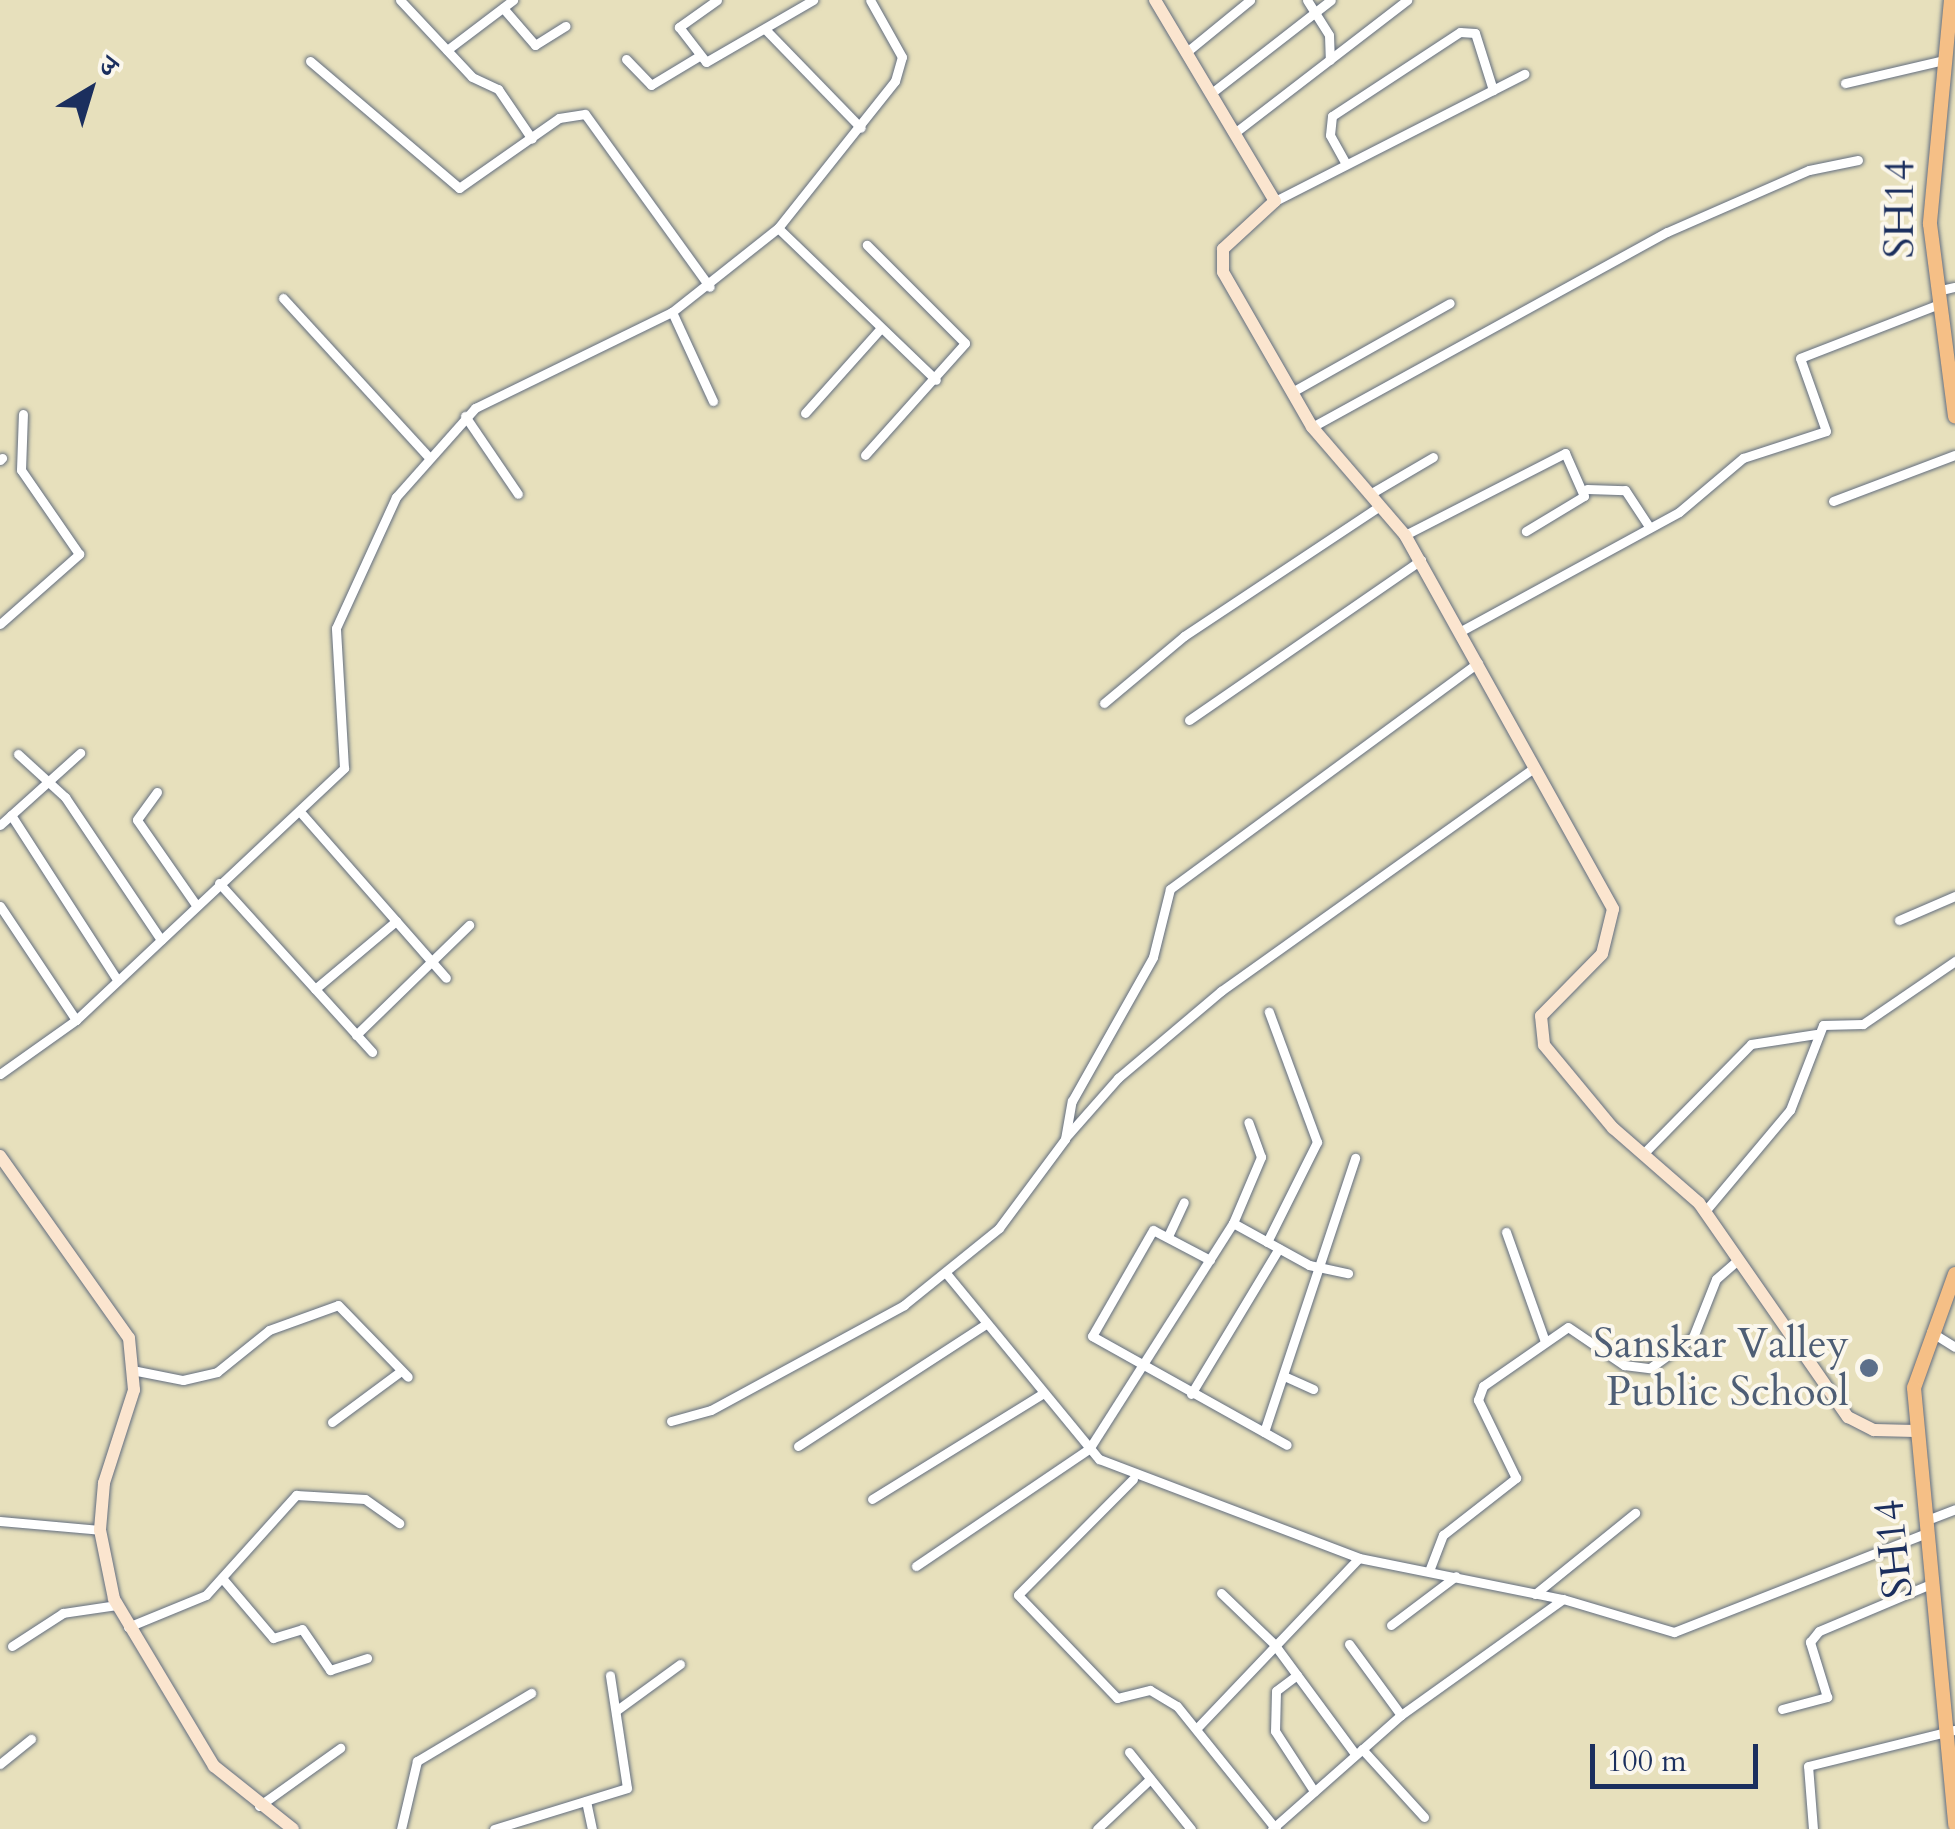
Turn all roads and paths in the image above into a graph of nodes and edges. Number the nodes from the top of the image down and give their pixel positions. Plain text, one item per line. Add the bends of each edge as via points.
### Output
1 (417, 0) edge
2 (514, 0) edge
3 (717, 0) edge
4 (813, 0) edge
5 (870, 0) edge
6 (1250, 0) edge
7 (1306, 0) edge
8 (1331, 0) edge
9 (1407, 0) edge
10 (1952, 0) edge
11 (1163, 3) edge
12 (404, 4) edge
13 (503, 8) junction
14 (1316, 12) junction
15 (566, 26) dead end
16 (766, 30) junction
17 (447, 50) junction
18 (1189, 50) junction
19 (699, 56) junction
20 (626, 59) dead end
21 (1330, 60) junction
22 (1944, 60) junction
23 (310, 61) dead end
24 (1524, 74) dead end
25 (1845, 83) dead end
26 (1493, 90) junction
27 (1214, 91) junction
28 (861, 128) junction
29 (1237, 132) junction
30 (532, 139) junction
31 (1858, 160) dead end
32 (1346, 164) junction
33 (1275, 201) junction
34 (778, 228) junction
35 (866, 245) dead end
36 (710, 288) junction
37 (1955, 288) edge
38 (1938, 297) junction
39 (283, 298) dead end
40 (1450, 303) dead end
41 (672, 312) junction
42 (880, 329) junction
43 (936, 380) junction
44 (1292, 392) junction
45 (713, 401) dead end
46 (805, 413) dead end
47 (23, 414) dead end
48 (465, 416) junction
49 (1955, 416) edge
50 (1312, 427) junction
51 (428, 455) junction
52 (864, 455) dead end
53 (1955, 455) edge
54 (1434, 457) dead end
55 (1587, 490) junction
56 (518, 494) dead end
57 (1370, 494) junction
58 (1833, 501) dead end
59 (1380, 506) junction
60 (1650, 528) junction
61 (1526, 531) dead end
62 (1405, 534) junction
63 (1421, 560) junction
64 (0, 624) edge
65 (1461, 631) junction
66 (1478, 664) junction
67 (1104, 702) dead end
68 (1189, 720) dead end
69 (18, 754) dead end
70 (80, 754) dead end
71 (1532, 770) junction
72 (50, 779) junction
73 (157, 792) dead end
74 (302, 814) junction
75 (11, 815) junction
76 (0, 825) edge
77 (218, 883) junction
78 (1955, 896) edge
79 (196, 904) junction
80 (0, 906) edge
81 (1900, 920) dead end
82 (396, 921) junction
83 (469, 925) dead end
84 (161, 940) junction
85 (1955, 961) edge
86 (432, 962) junction
87 (446, 978) dead end
88 (118, 981) junction
89 (314, 989) junction
90 (1269, 1012) dead end
91 (76, 1020) junction
92 (356, 1034) junction
93 (1816, 1034) junction
94 (372, 1052) dead end
95 (0, 1074) edge
96 (1248, 1122) dead end
97 (1064, 1139) junction
98 (1643, 1154) junction
99 (0, 1156) edge
100 (1355, 1158) dead end
101 (1184, 1202) dead end
102 (1706, 1210) junction
103 (1233, 1223) junction
104 (1506, 1232) dead end
105 (1168, 1234) junction
106 (1268, 1242) junction
107 (1279, 1248) junction
108 (1210, 1260) junction
109 (1738, 1260) junction
110 (1322, 1269) junction
111 (946, 1273) junction
112 (1348, 1274) dead end
113 (1955, 1274) edge
114 (986, 1324) junction
115 (1929, 1330) junction
116 (1544, 1339) junction
117 (1955, 1347) edge
118 (1142, 1367) junction
119 (137, 1371) junction
120 (1284, 1376) junction
121 (1313, 1388) dead end
122 (1042, 1394) junction
123 (1192, 1394) junction
124 (671, 1421) dead end
125 (332, 1422) dead end
126 (1915, 1431) junction
127 (1264, 1432) junction
128 (1287, 1445) dead end
129 (798, 1446) dead end
130 (1090, 1449) junction
131 (1132, 1479) junction
132 (872, 1500) dead end
133 (1955, 1509) edge
134 (1635, 1513) dead end
135 (0, 1521) edge
136 (399, 1523) dead end
137 (1928, 1526) junction
138 (100, 1530) junction
139 (1359, 1558) junction
140 (916, 1566) dead end
141 (1429, 1571) junction
142 (1456, 1576) junction
143 (222, 1578) junction
144 (1934, 1583) junction
145 (1221, 1593) dead end
146 (1535, 1594) junction
147 (1563, 1598) junction
148 (118, 1605) junction
149 (1391, 1626) dead end
150 (128, 1627) junction
151 (1274, 1644) junction
152 (1349, 1644) dead end
153 (12, 1646) dead end
154 (367, 1658) dead end
155 (680, 1664) dead end
156 (1296, 1675) junction
157 (610, 1676) dead end
158 (531, 1693) dead end
159 (617, 1710) junction
160 (1782, 1710) dead end
161 (1402, 1715) junction
162 (1196, 1729) junction
163 (1950, 1732) edge
164 (31, 1739) dead end
165 (340, 1748) dead end
166 (1128, 1752) dead end
167 (1359, 1752) junction
168 (0, 1764) edge
169 (1150, 1779) junction
170 (1952, 1780) edge
171 (1314, 1791) junction
172 (586, 1801) junction
173 (257, 1808) junction
174 (1424, 1817) dead end
175 (1955, 1825) edge
176 (1186, 1827) edge
177 (1274, 1828) edge
178 (293, 1829) edge
179 (402, 1829) edge
180 (494, 1829) edge
181 (592, 1829) edge
182 (1097, 1829) edge
183 (1813, 1829) edge

1 - 12 street
2 - 13 street
3 - 19 street via 679,27
4 - 16 street
5 - 28 street via 902,57
6 - 18 street
7 - 14 street
8 - 14 street
9 - 21 street
10 - 22 main road, SH14 / SH14
11 - 18 street
12 - 17 street
13 - 15 street via 535,45
13 - 17 street
14 - 21 street
14 - 27 street
16 - 19 street via 718,60
16 - 28 street
17 - 30 street via 498,88
18 - 27 street
19 - 20 street via 651,85
21 - 29 street
22 - 25 street
22 - 38 main road, SH14 / SH14 via 1930,224
23 - 30 street via 459,188
24 - 26 street
26 - 32 street
26 - 32 street via 1475,33 1460,32 1332,116 1330,135
27 - 29 street
28 - 34 street
29 - 33 street
30 - 36 street via 572,113 599,125
31 - 50 street via 1810,170 1668,232
32 - 33 street
33 - 44 street via 1221,259
34 - 36 street
34 - 42 street
35 - 43 street via 962,333 964,351
36 - 41 street
37 - 38 street
38 - 49 main road, SH14 / SH14
38 - 60 street via 1804,354 1826,432 1743,458
39 - 51 street
40 - 44 street
41 - 45 street
41 - 48 street
42 - 43 street
42 - 46 street
43 - 52 street
44 - 50 street
47 - 64 street via 21,470 79,554
48 - 51 street
48 - 56 street
50 - 57 street
51 - 74 street via 396,497 336,628 348,754
53 - 58 street
54 - 57 street
55 - 60 street via 1624,490
55 - 61 street
55 - 62 street via 1559,452
57 - 59 street
59 - 62 street
59 - 67 street via 1184,636
60 - 65 street
62 - 63 street
63 - 65 street
63 - 68 street
65 - 66 street
66 - 71 street
66 - 97 street via 1170,888 1153,956 1072,1101
69 - 72 street
70 - 72 street
71 - 97 street via 1221,991 1118,1078
71 - 98 street via 1615,923 1602,954 1538,1031 1590,1104
72 - 75 street
72 - 84 street
73 - 79 street via 137,820
74 - 77 street
74 - 82 street
75 - 76 street
75 - 88 street
77 - 79 street
77 - 89 street
78 - 81 street
79 - 84 street
80 - 91 street
82 - 86 street
82 - 89 street
83 - 86 street
84 - 88 street
85 - 93 street via 1892,1010 1852,1027 1830,1022
86 - 87 street
86 - 92 street
88 - 91 street
89 - 92 street
90 - 106 street via 1317,1142
91 - 95 street
92 - 94 street
93 - 98 street via 1751,1044
93 - 102 street via 1790,1110
96 - 103 street via 1261,1158
97 - 111 street via 999,1228
98 - 102 street
99 - 119 street via 115,1310
100 - 110 street
101 - 105 street
102 - 109 street
103 - 106 street
103 - 108 street
104 - 116 street
105 - 108 street
105 - 118 street via 1149,1234 1092,1336
106 - 107 street
107 - 110 street
107 - 123 street
108 - 118 street
109 - 116 street via 1716,1280 1693,1336 1650,1368 1624,1364 1568,1327
109 - 126 street via 1848,1416 1874,1430
110 - 112 street
110 - 120 street
111 - 114 street
111 - 124 street via 711,1410
113 - 115 main road, SH14 / SH14
114 - 122 street
114 - 129 street
115 - 117 street
115 - 126 main road, SH14 / SH14 via 1914,1388
116 - 141 street via 1479,1393 1516,1478 1443,1535
118 - 123 street
118 - 130 street
119 - 125 street via 183,1380 217,1372 269,1330 338,1305 405,1374
119 - 138 street
120 - 121 street
120 - 127 street
122 - 130 street
122 - 132 street
123 - 127 street
126 - 137 main road, SH14 / SH14
127 - 128 street
130 - 131 street
130 - 140 street
131 - 139 street
131 - 162 street via 1018,1594 1117,1698 1150,1690
133 - 137 street
134 - 146 street
135 - 138 street
136 - 143 street via 365,1499 296,1495
137 - 144 main road, SH14 / SH14
137 - 147 street via 1674,1632
138 - 148 street
139 - 141 street
139 - 151 street
141 - 142 street
142 - 146 street
142 - 149 street
143 - 150 street via 196,1601
143 - 154 street via 274,1638 302,1629 330,1670
144 - 160 street via 1819,1631 1810,1648 1828,1697
144 - 163 main road, SH14 / SH14
145 - 151 street
146 - 147 street
147 - 161 street
148 - 150 street
148 - 153 street via 63,1613
150 - 173 street via 214,1766
151 - 156 street
151 - 162 street
152 - 161 street
155 - 159 street
156 - 167 street
156 - 171 street via 1276,1691 1275,1731
157 - 159 street
158 - 179 street via 416,1762
159 - 172 street via 631,1780 619,1794
161 - 167 street
162 - 177 street
163 - 170 main road, SH14 / SH14
163 - 183 street via 1808,1766
164 - 168 street
165 - 173 street
166 - 169 street
167 - 171 street
167 - 174 street
169 - 176 street
169 - 182 street
170 - 175 main road, SH14 / SH14
171 - 177 street
172 - 180 street
172 - 181 street
173 - 178 street

